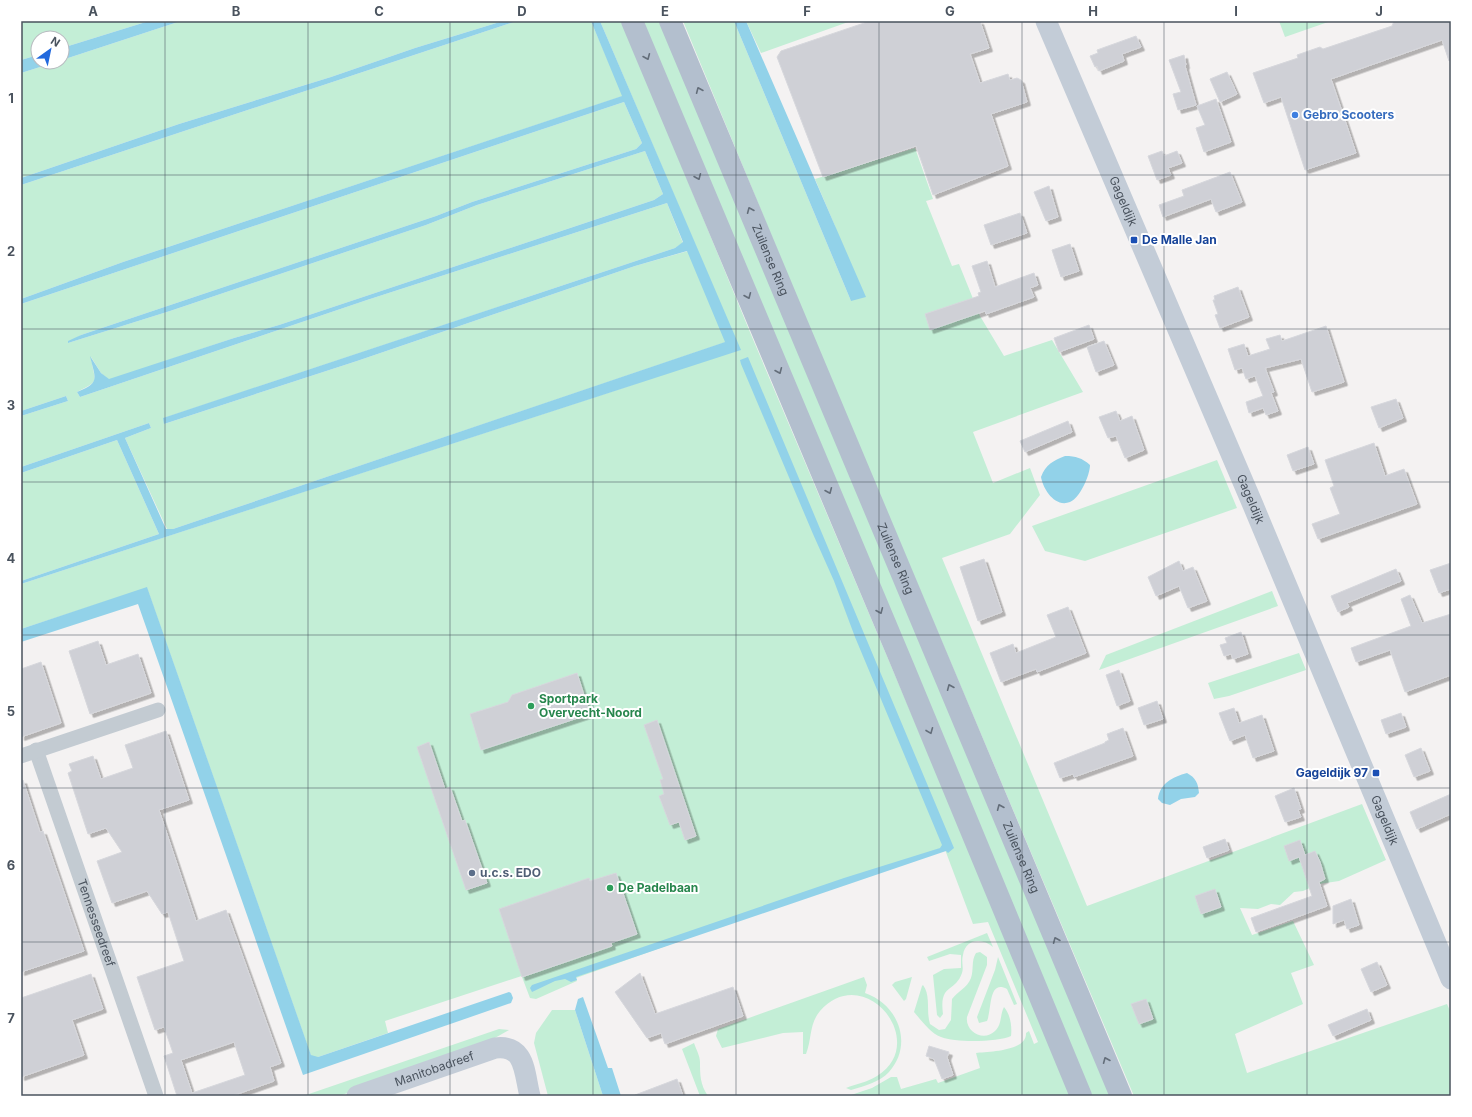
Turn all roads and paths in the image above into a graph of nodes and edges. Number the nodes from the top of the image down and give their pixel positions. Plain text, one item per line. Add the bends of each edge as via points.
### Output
1 (632, 21) edge
2 (670, 21) edge
3 (1046, 21) edge
4 (158, 710) dead end
5 (36, 750) junction
6 (21, 756) edge
7 (1451, 979) edge
8 (156, 1096) edge
9 (357, 1096) edge
10 (530, 1096) edge
11 (1081, 1096) edge
12 (1121, 1096) edge

1 -> 11 main road
12 -> 2 main road, Zuilense Ring
3 - 7 street, Gageldijk via 1253,504
4 - 5 street
5 - 6 street
5 - 8 street, Tennesseedreef
9 - 10 street, Manitobadreef via 495,1048 505,1047 513,1049 518,1054

